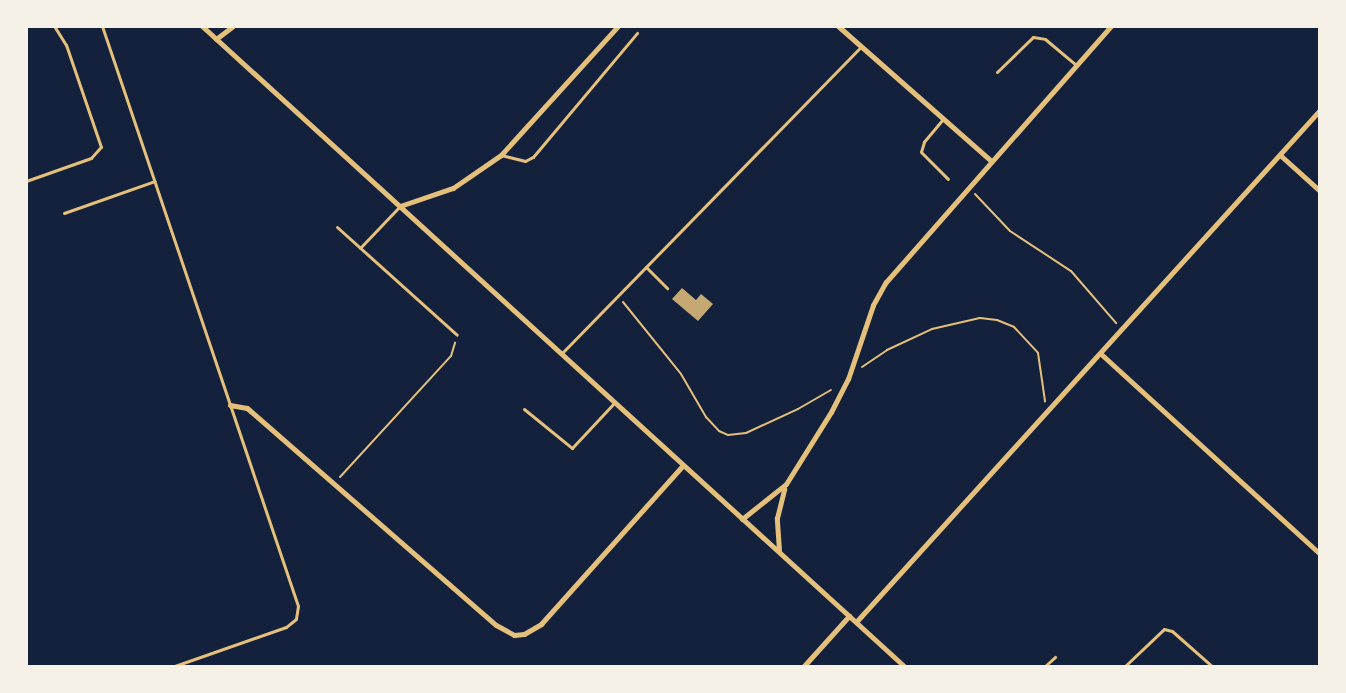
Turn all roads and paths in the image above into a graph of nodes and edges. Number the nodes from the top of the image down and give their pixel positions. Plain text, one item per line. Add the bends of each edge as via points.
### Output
1 (54, 26) edge
2 (102, 26) edge
3 (202, 26) edge
4 (233, 26) edge
5 (618, 26) edge
6 (838, 26) edge
7 (1111, 26) edge
8 (637, 33) dead end
9 (216, 39) junction
10 (861, 47) junction
11 (1076, 65) junction
12 (997, 72) dead end
13 (1320, 110) edge
14 (943, 119) junction
15 (501, 155) junction
16 (1280, 155) junction
17 (990, 160) junction
18 (948, 179) dead end
19 (26, 181) edge
20 (155, 181) junction
21 (968, 185) junction
22 (1320, 191) edge
23 (399, 206) junction
24 (64, 213) dead end
25 (337, 227) dead end
26 (360, 248) junction
27 (646, 267) junction
28 (667, 288) dead end
29 (618, 296) junction
30 (1121, 330) junction
31 (457, 335) joint
32 (561, 354) junction
33 (1101, 354) junction
34 (848, 379) junction
35 (615, 403) junction
36 (230, 405) junction
37 (524, 409) dead end
38 (1046, 414) junction
39 (683, 465) junction
40 (334, 484) junction
41 (786, 484) junction
42 (742, 519) junction
43 (779, 552) junction
44 (1320, 554) edge
45 (849, 616) junction
46 (856, 623) junction
47 (1055, 657) dead end
48 (806, 666) edge
49 (172, 667) edge
50 (905, 667) edge
51 (1044, 667) edge
52 (1124, 667) edge
53 (1213, 667) edge

1 - 19 lane via 66,45 101,147 91,158
2 - 20 lane
3 - 9 street
4 - 9 street
5 - 15 street
6 - 10 street
7 - 11 street
8 - 15 lane via 533,157 525,161
9 - 23 street
10 - 14 street
10 - 27 lane
11 - 12 lane via 1045,39 1033,37
11 - 17 street
13 - 16 street
14 - 17 street
14 - 18 lane via 921,152
15 - 23 street via 453,188
16 - 22 street
16 - 30 street
17 - 21 street
20 - 24 lane
20 - 36 lane
21 - 30 path via 1010,231 1090,289
21 - 34 street via 886,282
23 - 26 lane
23 - 32 street
25 - 26 lane
26 - 31 lane
27 - 28 lane
27 - 29 lane
29 - 32 lane
29 - 34 path via 681,374 711,425 728,435 773,422
30 - 33 street
31 - 40 path via 451,356
32 - 35 street
33 - 38 street
33 - 44 street
34 - 38 path via 887,350 932,329 980,318 997,320 1021,333 1038,353
34 - 41 street
35 - 37 lane via 572,448
35 - 39 street
36 - 40 street via 247,408
36 - 49 lane via 299,613 286,627
38 - 46 street
39 - 40 street via 541,624 514,635
39 - 42 street
41 - 42 street
41 - 43 street via 777,518
42 - 43 street
43 - 45 street
45 - 46 street
45 - 48 street
46 - 50 street
47 - 51 lane
52 - 53 lane via 1164,629

